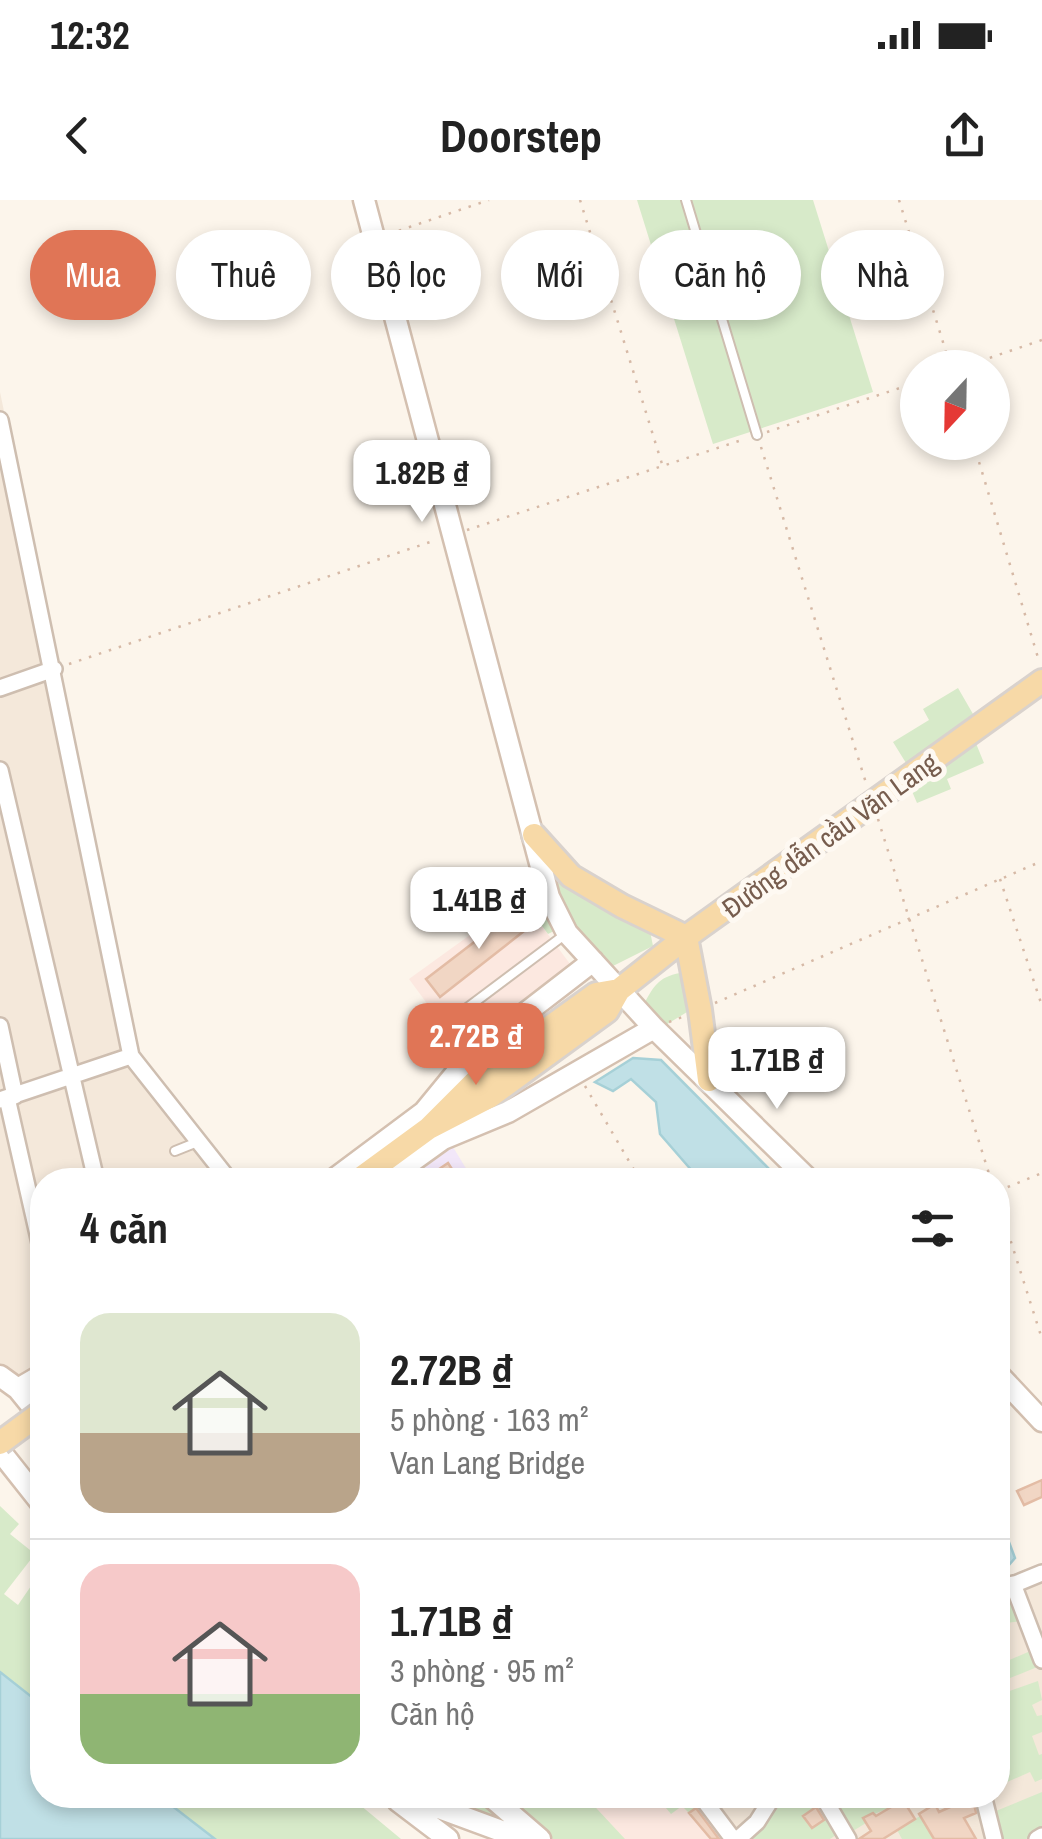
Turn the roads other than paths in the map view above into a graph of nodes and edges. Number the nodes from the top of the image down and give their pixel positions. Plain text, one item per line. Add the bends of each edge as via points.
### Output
1 (364, 200) edge
2 (686, 200) edge
3 (0, 420) edge
4 (757, 435) road end
5 (54, 669) junction
6 (1042, 680) edge
7 (0, 688) edge
8 (0, 770) edge
9 (534, 835) junction
10 (567, 933) junction
11 (686, 938) junction
12 (593, 961) junction
13 (619, 990) junction
14 (455, 1017) dead end
15 (0, 1026) edge
16 (654, 1028) junction
17 (132, 1056) junction
18 (71, 1077) junction
19 (709, 1080) junction
20 (7, 1098) edge
21 (429, 1128) junction
22 (200, 1140) junction
23 (176, 1151) dead end
24 (93, 1168) edge
25 (221, 1168) edge
26 (349, 1168) edge
27 (374, 1168) edge
28 (403, 1168) edge
29 (797, 1168) edge
30 (30, 1199) edge
31 (1010, 1387) edge
32 (16, 1390) edge
33 (1042, 1420) edge
34 (0, 1443) edge
35 (0, 1451) edge
36 (30, 1489) edge
37 (1042, 1573) edge
38 (1010, 1585) edge
39 (1010, 1597) edge
40 (1042, 1660) edge
41 (408, 1808) edge
42 (439, 1808) edge
43 (504, 1808) edge
44 (711, 1808) edge
45 (766, 1808) edge
46 (830, 1808) edge
47 (986, 1808) edge
48 (448, 1839) edge
49 (523, 1839) edge
50 (540, 1839) edge
51 (736, 1839) edge
52 (848, 1839) edge
53 (994, 1839) edge

1 - 9 main road
2 - 4 lane
3 - 5 street
5 - 7 street
5 - 17 street
6 - 11 main road, Đường dẫn cầu Văn Lang
8 - 18 street
9 - 10 main road via 549,896
9 - 11 main road via 571,876
10 - 12 main road
10 - 14 lane
11 - 13 main road, Đường dẫn cầu Văn Lang
11 - 19 main road
12 - 13 main road
12 - 26 main road via 470,1056 424,1112
13 - 16 main road
13 - 21 main road via 596,994 546,1030 476,1081
13 - 21 main road via 614,1022 510,1098
15 - 20 street
16 - 19 main road
16 - 28 main road via 508,1112 443,1139
17 - 18 street
17 - 22 street
18 - 20 street
18 - 24 street
19 - 29 main road
20 - 30 street
21 - 27 main road
22 - 23 lane
22 - 25 street
31 - 33 main road
32 - 34 main road, bridge
35 - 36 main road
37 - 38 street
39 - 40 street
41 - 48 main road
42 - 49 main road
43 - 50 main road
44 - 51 street
45 - 51 street
46 - 52 street
47 - 53 street

